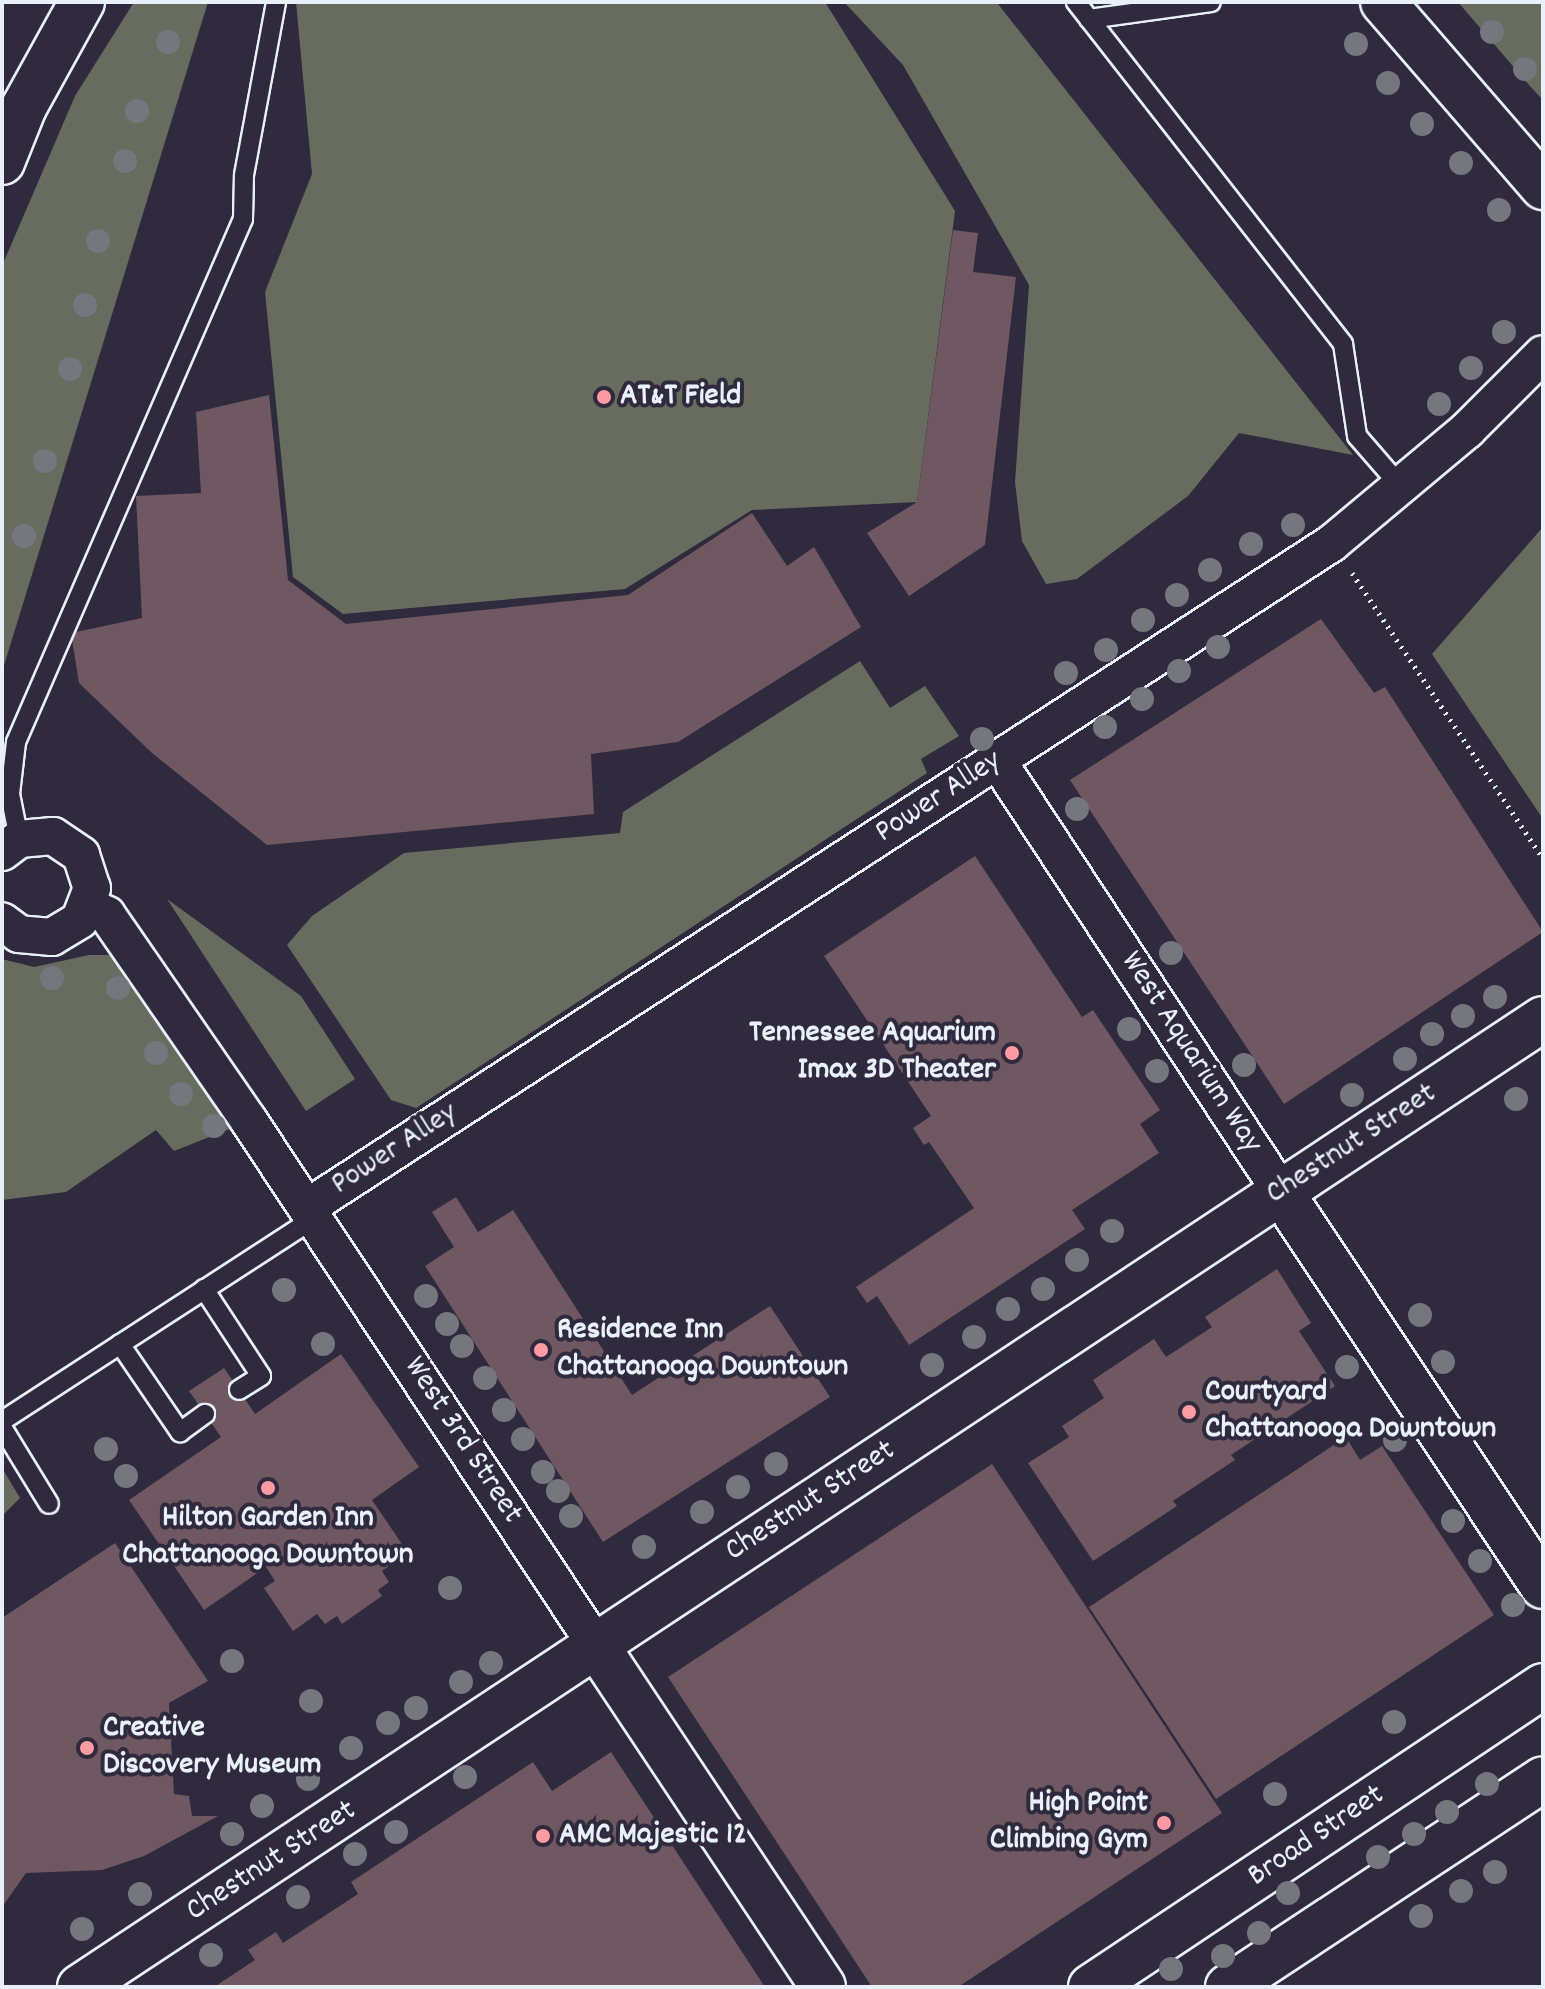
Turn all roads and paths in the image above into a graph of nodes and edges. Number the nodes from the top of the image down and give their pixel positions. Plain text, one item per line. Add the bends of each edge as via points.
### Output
1 (82, 2) edge
2 (276, 2) edge
3 (1076, 2) edge
4 (1211, 2) edge
5 (1383, 2) edge
6 (1089, 19) junction
7 (2, 162) edge
8 (1543, 187) edge
9 (1543, 354) edge
10 (1402, 488) junction
11 (1332, 543) junction
12 (997, 760) junction
13 (10, 846) edge
14 (1543, 858) edge
15 (88, 906) junction
16 (2, 921) edge
17 (1543, 1019) edge
18 (1281, 1192) junction
19 (311, 1212) junction
20 (204, 1289) junction
21 (120, 1344) junction
22 (239, 1390) dead end
23 (205, 1414) dead end
24 (2, 1421) edge
25 (2, 1427) edge
26 (49, 1504) dead end
27 (1543, 1586) edge
28 (596, 1645) junction
29 (1543, 1686) edge
30 (1543, 1779) edge
31 (80, 1987) edge
32 (823, 1987) edge
33 (1091, 1987) edge
34 (1228, 1987) edge

1 - 7 main road via 24,107
2 - 13 lane via 244,175 243,219 16,742
3 - 6 lane
4 - 6 lane
5 - 8 main road
6 - 10 lane via 1343,344 1357,436
9 - 10 street, Power Alley
10 - 11 street, Power Alley
11 - 12 street, Power Alley
11 - 14 path
12 - 18 street, West Aquarium Way
12 - 19 street, Power Alley
13 - 15 street via 53,836 81,855 90,871
15 - 16 street via 67,931 52,937 19,934
15 - 19 street, West 3rd Street via 107,915
17 - 18 main road, Chestnut Street
18 - 27 main road, West Aquarium Way
18 - 28 main road, Chestnut Street
19 - 20 lane
19 - 28 street, West 3rd Street
20 - 21 lane
20 - 22 lane via 261,1376
21 - 23 lane via 180,1432
21 - 24 lane
25 - 26 lane
28 - 31 main road, Chestnut Street
28 - 32 main road, West 3rd Street
29 - 33 main road, Broad Street
30 - 34 main road

